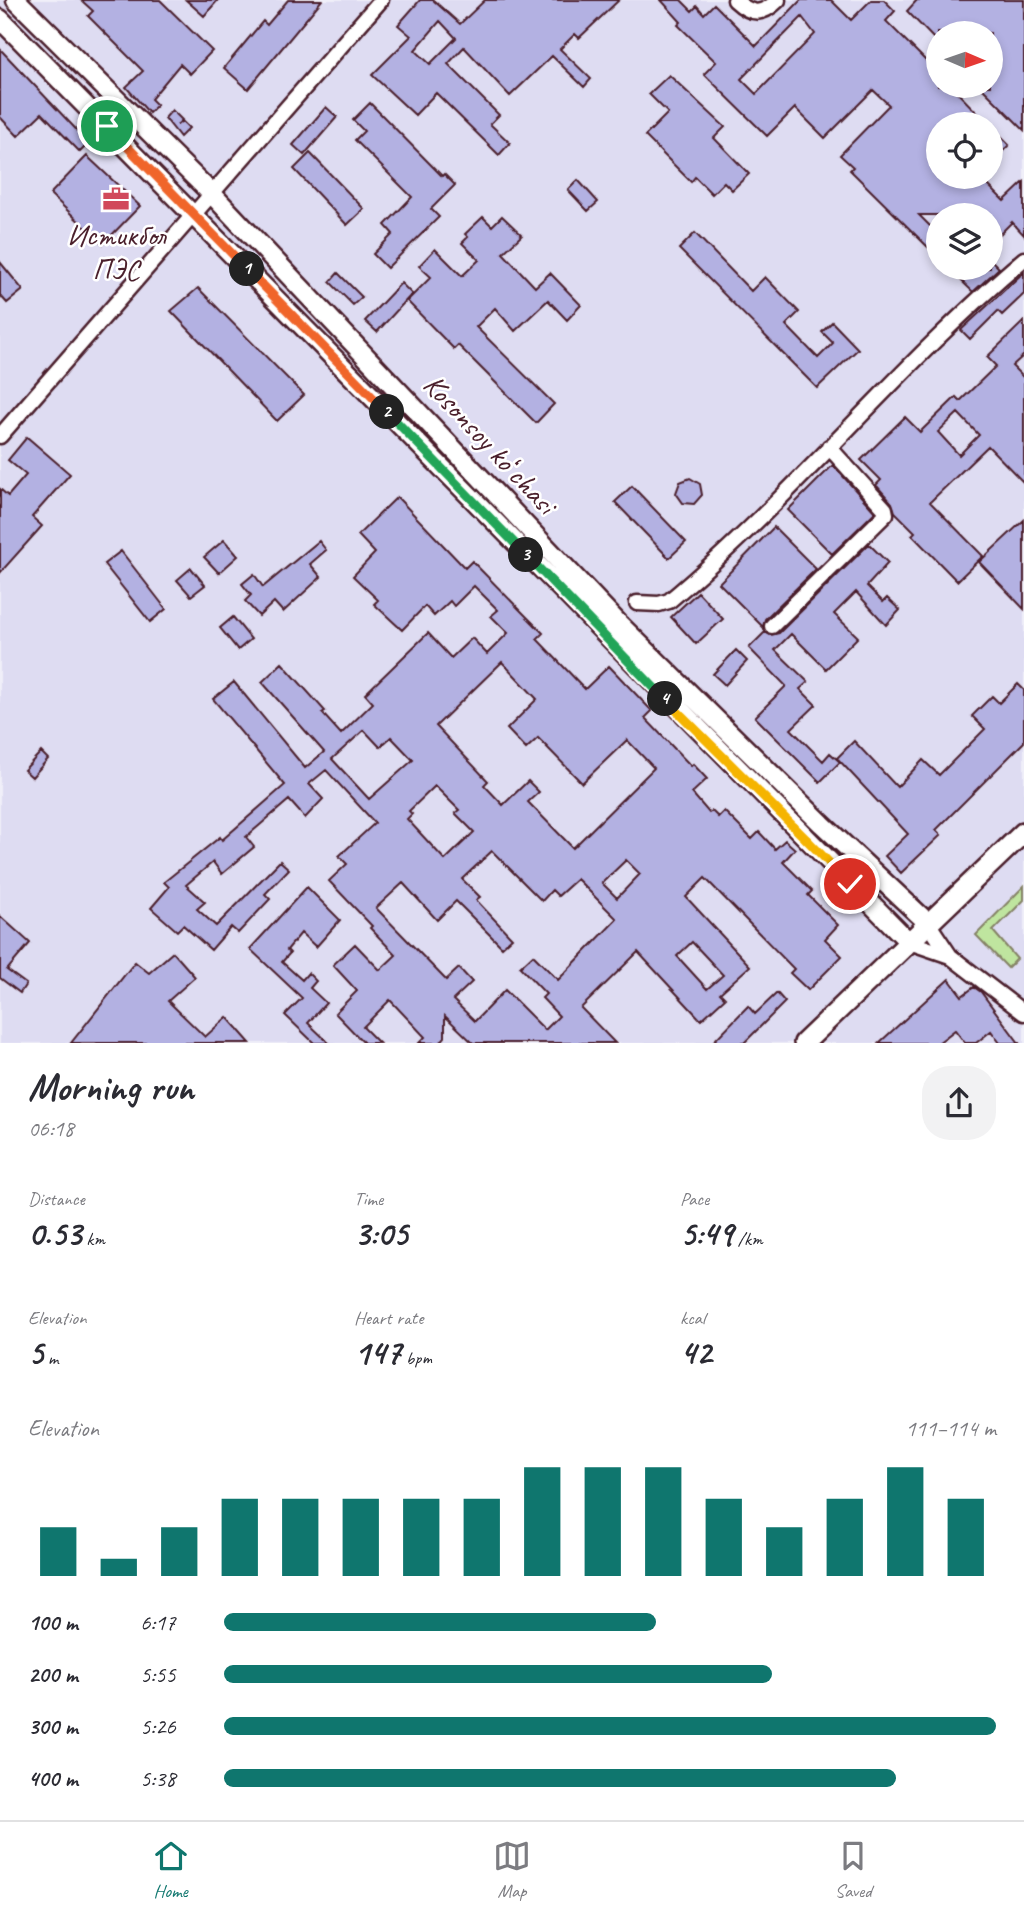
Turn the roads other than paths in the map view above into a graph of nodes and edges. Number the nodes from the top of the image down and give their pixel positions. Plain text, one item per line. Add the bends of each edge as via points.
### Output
1 (16, 0) edge
2 (381, 0) edge
3 (735, 0) edge
4 (778, 0) edge
5 (0, 19) edge
6 (211, 193) junction
7 (193, 213) junction
8 (1024, 259) edge
9 (0, 436) edge
10 (829, 447) junction
11 (638, 603) dead end
12 (772, 626) dead end
13 (1024, 832) edge
14 (928, 923) junction
15 (909, 942) junction
16 (950, 956) junction
17 (1024, 1013) edge
18 (803, 1043) edge

1 - 6 street, Kosonsoy koʻchasi
2 - 6 street
3 - 4 street via 747,11 759,13
5 - 7 street, Kosonsoy koʻchasi
6 - 7 street
6 - 14 street, Kosonsoy koʻchasi via 618,623
7 - 9 street
7 - 15 street, Kosonsoy koʻchasi
8 - 10 street
10 - 11 street via 728,550 669,601
10 - 12 street via 886,514
13 - 14 main road
14 - 15 main road
14 - 16 street
15 - 16 street
15 - 18 main road
16 - 17 street

